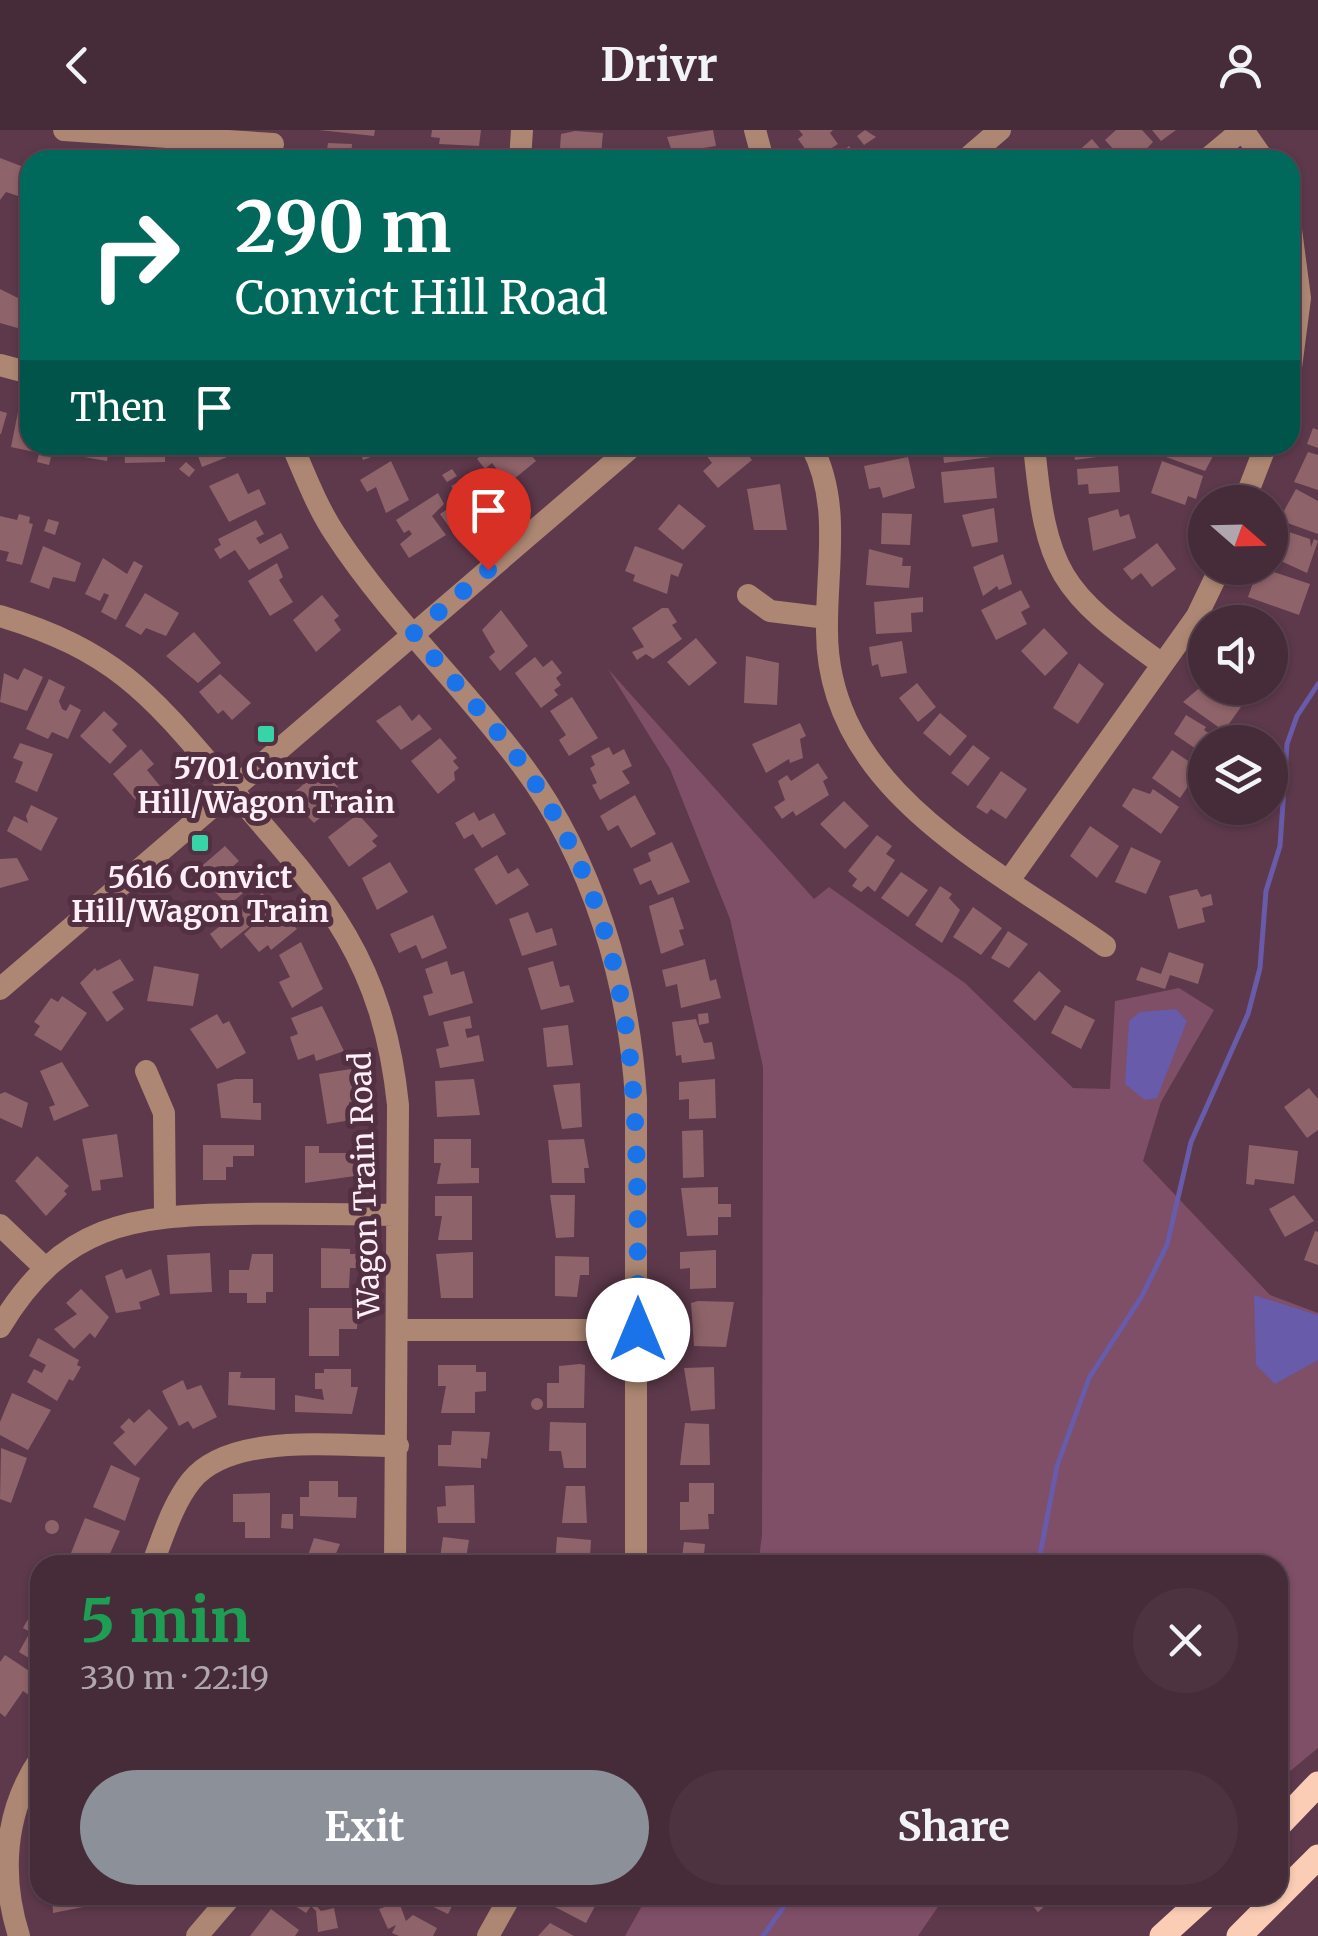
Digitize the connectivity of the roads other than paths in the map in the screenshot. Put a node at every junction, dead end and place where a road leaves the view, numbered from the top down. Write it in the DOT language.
graph roads {
  1 [pos="64,130"];
  2 [pos="1000,130"];
  3 [pos="1243,130"];
  4 [pos="273,145"];
  5 [pos="977,150"];
  6 [pos="1218,150"];
  7 [pos="297,455"];
  8 [pos="607,455"];
  9 [pos="623,455"];
  10 [pos="815,455"];
  11 [pos="1035,455"];
  12 [pos="1262,455"];
  13 [pos="614,463"];
  14 [pos="1251,485"];
  15 [pos="1212,585"];
  16 [pos="748,594"];
  17 [pos="0,616"];
  18 [pos="826,618"];
  19 [pos="414,633"];
  20 [pos="1162,664"];
  21 [pos="232,790"];
  22 [pos="1010,879"];
  23 [pos="1105,946"];
  24 [pos="0,988"];
  25 [pos="146,1070"];
  26 [pos="165,1214"];
  27 [pos="398,1215"];
  28 [pos="0,1224"];
  29 [pos="45,1268"];
  30 [pos="0,1327"];
  31 [pos="399,1330"];
  32 [pos="638,1330"];
  33 [pos="398,1446"];
  34 [pos="156,1555"];
  35 [pos="395,1555"];
  36 [pos="636,1555"];
  37 [pos="30,1776"];
  38 [pos="1318,1784"];
  39 [pos="1288,1816"];
  40 [pos="3,1836"];
  41 [pos="1318,1857"];
  42 [pos="1288,1887"];
  43 [pos="223,1905"];
  44 [pos="505,1905"];
  45 [pos="1196,1905"];
  46 [pos="1271,1905"];
  47 [pos="19,1936"];
  48 [pos="197,1936"];
  49 [pos="488,1936"];
  50 [pos="1162,1936"];
  51 [pos="1240,1936"];
  1 -- 4 [label="street"];
  2 -- 5 [label="street"];
  3 -- 6 [label="street"];
  7 -- 19 [label="street"];
  8 -- 13 [label="street"];
  9 -- 13 [label="street"];
  10 -- 18 [label="street"];
  11 -- 20 [label="street"];
  12 -- 14 [label="street"];
  13 -- 19 [label="street"];
  15 -- 20 [label="street"];
  16 -- 18 [label="street"];
  17 -- 21 [label="street, Wagon Train Road"];
  18 -- 22 [label="street"];
  19 -- 21 [label="street"];
  19 -- 32 [label="street"];
  20 -- 22 [label="street"];
  21 -- 24 [label="street"];
  21 -- 27 [label="street, Wagon Train Road"];
  22 -- 23 [label="street"];
  25 -- 26 [label="street"];
  26 -- 27 [label="street"];
  26 -- 29 [label="street"];
  27 -- 31 [label="street, Wagon Train Road"];
  28 -- 29 [label="street"];
  29 -- 30 [label="street"];
  31 -- 32 [label="street"];
  31 -- 33 [label="street, Wagon Train Road"];
  32 -- 36 [label="street"];
  33 -- 34 [label="street"];
  33 -- 35 [label="street, Wagon Train Road"];
  37 -- 40 [label="street"];
  38 -- 39 [label="main road"];
  40 -- 47 [label="street"];
  41 -- 42 [label="main road"];
  43 -- 48 [label="street"];
  44 -- 49 [label="street"];
  45 -- 50 [label="main road"];
  46 -- 51 [label="main road"];
}
